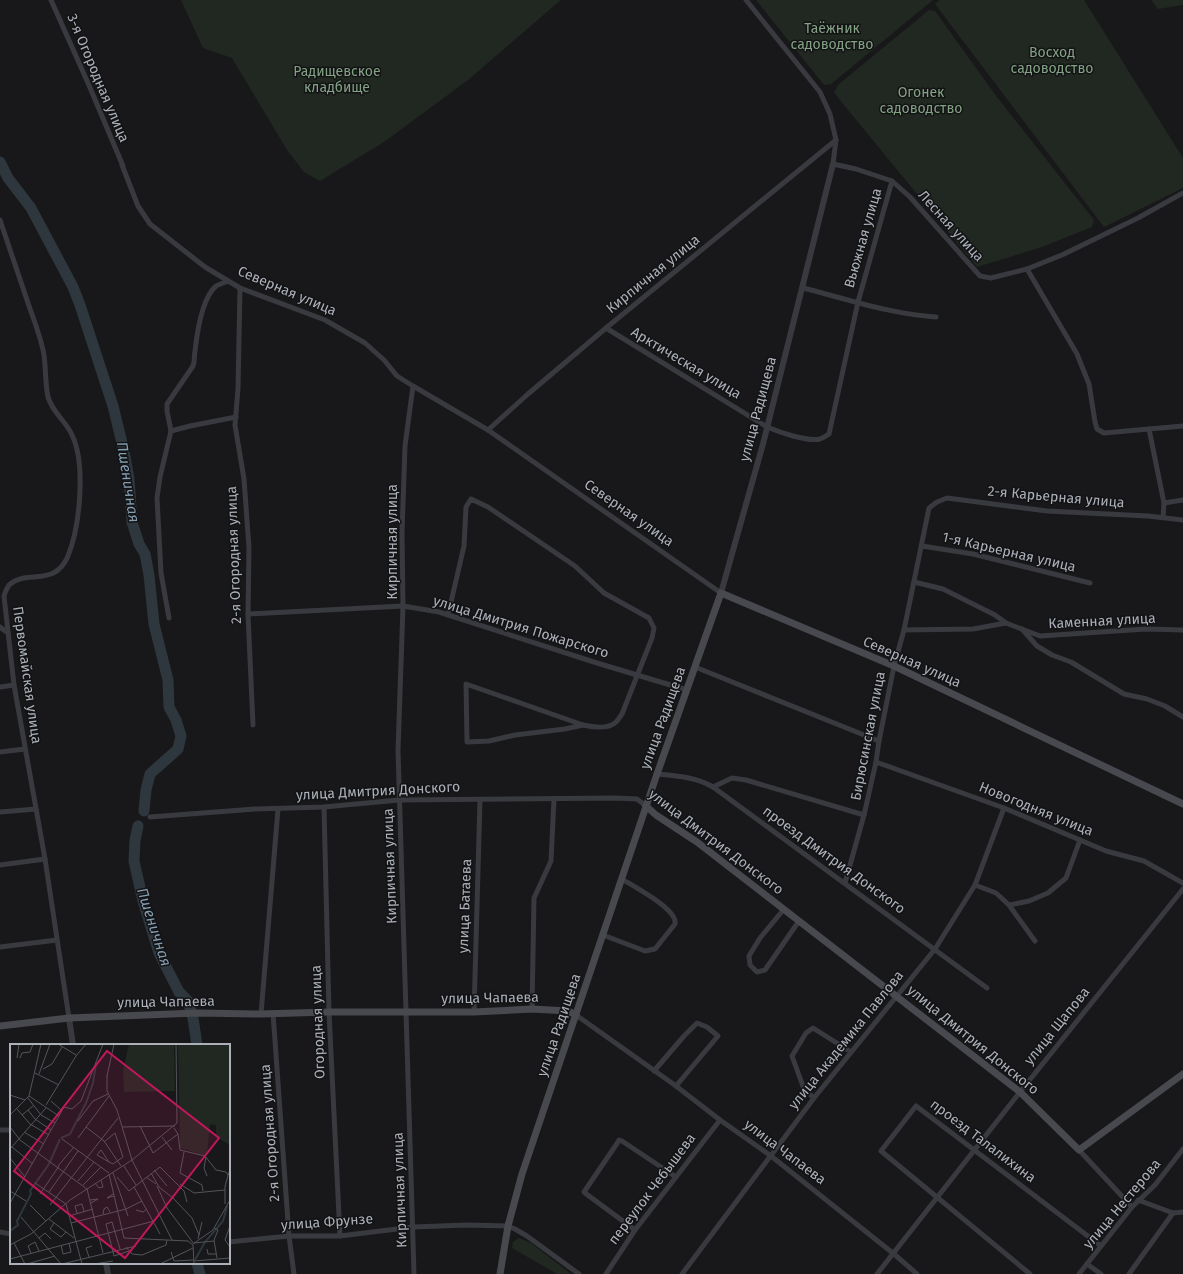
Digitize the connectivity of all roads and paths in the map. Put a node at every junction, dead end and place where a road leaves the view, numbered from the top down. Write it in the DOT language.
graph roads {
  1 [pos="51,0"];
  2 [pos="746,0"];
  3 [pos="836,140"];
  4 [pos="833,164"];
  5 [pos="122,165"];
  6 [pos="892,181"];
  7 [pos="1183,193"];
  8 [pos="0,220"];
  9 [pos="1027,269"];
  10 [pos="228,281"];
  11 [pos="240,288"];
  12 [pos="803,288"];
  13 [pos="858,302"];
  14 [pos="936,317"];
  15 [pos="606,328"];
  16 [pos="413,386"];
  17 [pos="236,417"];
  18 [pos="1183,426"];
  19 [pos="767,427"];
  20 [pos="1149,429"];
  21 [pos="488,430"];
  22 [pos="171,431"];
  23 [pos="1183,500"];
  24 [pos="1164,504"];
  25 [pos="929,508"];
  26 [pos="1163,517"];
  27 [pos="1183,520"];
  28 [pos="922,546"];
  29 [pos="914,582"];
  30 [pos="1090,583"];
  31 [pos="721,593"];
  32 [pos="403,606"];
  33 [pos="248,614"];
  34 [pos="448,615"];
  35 [pos="169,618"];
  36 [pos="1006,623"];
  37 [pos="0,627"];
  38 [pos="1021,628"];
  39 [pos="904,630"];
  40 [pos="1183,630"];
  41 [pos="8,633"];
  42 [pos="894,666"];
  43 [pos="695,667"];
  44 [pos="637,675"];
  45 [pos="14,685"];
  46 [pos="0,687"];
  47 [pos="687,690"];
  48 [pos="1183,717"];
  49 [pos="253,725"];
  50 [pos="583,725"];
  51 [pos="879,741"];
  52 [pos="25,749"];
  53 [pos="0,752"];
  54 [pos="876,762"];
  55 [pos="657,774"];
  56 [pos="713,787"];
  57 [pos="554,799"];
  58 [pos="399,800"];
  59 [pos="480,800"];
  60 [pos="1183,804"];
  61 [pos="646,806"];
  62 [pos="324,807"];
  63 [pos="36,808"];
  64 [pos="1004,808"];
  65 [pos="278,809"];
  66 [pos="0,812"];
  67 [pos="864,815"];
  68 [pos="150,817"];
  69 [pos="1080,840"];
  70 [pos="45,859"];
  71 [pos="0,865"];
  72 [pos="622,879"];
  73 [pos="845,883"];
  74 [pos="1183,883"];
  75 [pos="975,885"];
  76 [pos="1183,889"];
  77 [pos="1009,905"];
  78 [pos="784,909"];
  79 [pos="799,921"];
  80 [pos="603,935"];
  81 [pos="57,940"];
  82 [pos="1035,941"];
  83 [pos="0,947"];
  84 [pos="935,949"];
  85 [pos="987,988"];
  86 [pos="896,996"];
  87 [pos="532,1009"];
  88 [pos="329,1012"];
  89 [pos="406,1012"];
  90 [pos="474,1012"];
  91 [pos="273,1013"];
  92 [pos="261,1014"];
  93 [pos="576,1015"];
  94 [pos="69,1018"];
  95 [pos="0,1026"];
  96 [pos="74,1044"];
  97 [pos="851,1052"];
  98 [pos="654,1071"];
  99 [pos="1183,1074"];
  100 [pos="676,1086"];
  101 [pos="1020,1092"];
  102 [pos="814,1098"];
  103 [pos="720,1120"];
  104 [pos="1183,1149"];
  105 [pos="975,1150"];
  106 [pos="1078,1150"];
  107 [pos="770,1156"];
  108 [pos="676,1177"];
  109 [pos="937,1198"];
  110 [pos="1138,1200"];
  111 [pos="1132,1207"];
  112 [pos="1174,1212"];
  113 [pos="1183,1212"];
  114 [pos="508,1226"];
  115 [pos="413,1227"];
  116 [pos="635,1230"];
  117 [pos="0,1232"];
  118 [pos="10,1234"];
  119 [pos="289,1236"];
  120 [pos="340,1236"];
  121 [pos="230,1242"];
  122 [pos="1101,1246"];
  123 [pos="894,1254"];
  124 [pos="106,1264"];
  125 [pos="1088,1264"];
  126 [pos="108,1274"];
  127 [pos="294,1274"];
  128 [pos="414,1274"];
  129 [pos="500,1274"];
  130 [pos="579,1274"];
  131 [pos="606,1274"];
  132 [pos="682,1274"];
  133 [pos="877,1274"];
  134 [pos="917,1274"];
  135 [pos="1030,1274"];
  136 [pos="1079,1274"];
  137 [pos="1101,1274"];
  138 [pos="1129,1274"];
  1 -- 5 [label="street, 3-я Огородная улица"];
  2 -- 3 [label="street"];
  3 -- 4 [label="street"];
  3 -- 15 [label="street, Кирпичная улица"];
  4 -- 6 [label="street, Лесная улица"];
  4 -- 12 [label="street, улица Радищева"];
  5 -- 10 [label="street, Северная улица"];
  6 -- 9 [label="street, Лесная улица"];
  6 -- 13 [label="street, Вьюжная улица"];
  7 -- 9 [label="street, Лесная улица"];
  8 -- 41 [label="street, Первомайская улица"];
  9 -- 20 [label="street"];
  10 -- 11 [label="street, Северная улица"];
  10 -- 22 [label="street"];
  11 -- 16 [label="street, Северная улица"];
  11 -- 17 [label="street, 2-я Огородная улица"];
  12 -- 13 [label="street"];
  12 -- 19 [label="street, улица Радищева"];
  13 -- 14 [label="street"];
  13 -- 19 [label="street, Арктическая улица"];
  15 -- 19 [label="street, Арктическая улица"];
  15 -- 21 [label="street, Кирпичная улица"];
  16 -- 21 [label="street, Северная улица"];
  16 -- 32 [label="street, Кирпичная улица"];
  17 -- 22 [label="street"];
  17 -- 33 [label="street, 2-я Огородная улица"];
  18 -- 20 [label="street"];
  19 -- 31 [label="street, улица Радищева"];
  20 -- 24 [label="street"];
  21 -- 31 [label="street, Северная улица"];
  22 -- 35 [label="street"];
  23 -- 24 [label="street"];
  24 -- 26 [label="street"];
  25 -- 26 [label="street, 2-я Карьерная улица"];
  25 -- 28 [label="street, Бирюсинская улица"];
  26 -- 27 [label="street, 2-я Карьерная улица"];
  28 -- 29 [label="street, Бирюсинская улица"];
  28 -- 30 [label="street, 1-я Карьерная улица"];
  29 -- 36 [label="street, Каменная улица"];
  29 -- 39 [label="street, Бирюсинская улица"];
  31 -- 42 [label="main road, Северная улица"];
  31 -- 43 [label="main road, улица Радищева"];
  32 -- 33 [label="street, улица Дмитрия Пожарского"];
  32 -- 34 [label="street, улица Дмитрия Пожарского"];
  32 -- 58 [label="street, Кирпичная улица"];
  33 -- 49 [label="street, 2-я Огородная улица"];
  34 -- 44 [label="street, улица Дмитрия Пожарского"];
  34 -- 44 [label="street"];
  36 -- 38 [label="street, Каменная улица"];
  36 -- 39 [label="street"];
  37 -- 41 [label="street"];
  38 -- 40 [label="street, Каменная улица"];
  38 -- 48 [label="street"];
  39 -- 42 [label="street, Бирюсинская улица"];
  41 -- 45 [label="street, Первомайская улица"];
  42 -- 51 [label="street, Бирюсинская улица"];
  42 -- 60 [label="main road, Северная улица"];
  43 -- 47 [label="main road, улица Радищева"];
  43 -- 51 [label="street"];
  44 -- 47 [label="street, улица Дмитрия Пожарского"];
  44 -- 50 [label="street"];
  45 -- 46 [label="street"];
  45 -- 52 [label="street, Первомайская улица"];
  47 -- 55 [label="main road, улица Радищева"];
  50 -- 50 [label="street"];
  51 -- 54 [label="street, Бирюсинская улица"];
  52 -- 53 [label="street"];
  52 -- 63 [label="street, Первомайская улица"];
  54 -- 64 [label="street, Новогодняя улица"];
  54 -- 67 [label="street, Бирюсинская улица"];
  55 -- 56 [label="street, проезд Дмитрия Донского"];
  55 -- 61 [label="main road, улица Радищева"];
  56 -- 67 [label="street, Бирюсинская улица"];
  56 -- 73 [label="street, проезд Дмитрия Донского"];
  57 -- 59 [label="street, улица Дмитрия Донского"];
  57 -- 61 [label="street, улица Дмитрия Донского"];
  57 -- 87 [label="street"];
  58 -- 59 [label="street, улица Дмитрия Донского"];
  58 -- 62 [label="street, улица Дмитрия Донского"];
  58 -- 89 [label="street, Кирпичная улица"];
  59 -- 90 [label="street, улица Батаева"];
  61 -- 72 [label="main road, улица Радищева"];
  61 -- 78 [label="main road, улица Дмитрия Донского"];
  62 -- 65 [label="street, улица Дмитрия Донского"];
  62 -- 88 [label="street, Огородная улица"];
  63 -- 66 [label="street"];
  63 -- 70 [label="street, Первомайская улица"];
  64 -- 69 [label="street, Новогодняя улица"];
  64 -- 75 [label="street, улица Академика Павлова"];
  65 -- 68 [label="street, улица Дмитрия Донского"];
  65 -- 92 [label="street"];
  67 -- 73 [label="street"];
  69 -- 74 [label="street, Новогодняя улица"];
  69 -- 77 [label="street"];
  70 -- 71 [label="street"];
  70 -- 81 [label="street, Первомайская улица"];
  72 -- 80 [label="main road, улица Радищева"];
  72 -- 80 [label="street"];
  73 -- 84 [label="street, проезд Дмитрия Донского"];
  75 -- 77 [label="street"];
  75 -- 84 [label="street, улица Академика Павлова"];
  76 -- 101 [label="street, улица Щапова"];
  77 -- 82 [label="street"];
  78 -- 79 [label="main road, улица Дмитрия Донского"];
  78 -- 79 [label="street"];
  79 -- 86 [label="main road, улица Дмитрия Донского"];
  80 -- 93 [label="main road, улица Радищева"];
  81 -- 83 [label="street"];
  81 -- 94 [label="street, Первомайская улица"];
  84 -- 85 [label="street, проезд Дмитрия Донского"];
  84 -- 86 [label="street, улица Академика Павлова"];
  86 -- 97 [label="street, улица Академика Павлова"];
  86 -- 101 [label="main road, улица Дмитрия Донского"];
  87 -- 90 [label="main road, улица Чапаева"];
  87 -- 93 [label="main road, улица Чапаева"];
  88 -- 89 [label="main road, улица Чапаева"];
  88 -- 91 [label="main road, улица Чапаева"];
  88 -- 120 [label="street, Огородная улица"];
  89 -- 90 [label="main road, улица Чапаева"];
  89 -- 115 [label="street, Кирпичная улица"];
  91 -- 92 [label="main road, улица Чапаева"];
  91 -- 119 [label="street, 2-я Огородная улица"];
  92 -- 94 [label="main road, улица Чапаева"];
  93 -- 98 [label="street, улица Чапаева"];
  93 -- 114 [label="main road, улица Радищева"];
  94 -- 95 [label="main road, улица Чапаева"];
  94 -- 96 [label="street, Первомайская улица"];
  97 -- 102 [label="street, улица Академика Павлова"];
  97 -- 102 [label="street"];
  98 -- 100 [label="street, улица Чапаева"];
  98 -- 100 [label="street"];
  99 -- 106 [label="main road"];
  100 -- 103 [label="street, улица Чапаева"];
  101 -- 105 [label="street, улица Щапова"];
  101 -- 106 [label="main road, улица Дмитрия Донского"];
  102 -- 107 [label="street, улица Академика Павлова"];
  103 -- 107 [label="street, улица Чапаева"];
  103 -- 108 [label="street, переулок Чебышева"];
  104 -- 110 [label="street, улица Нестерова"];
  105 -- 109 [label="street, улица Щапова"];
  105 -- 109 [label="street, проезд Талалихина"];
  105 -- 122 [label="street, проезд Талалихина"];
  106 -- 111 [label="street, улица Дмитрия Донского"];
  107 -- 123 [label="street, улица Чапаева"];
  107 -- 132 [label="street, улица Академика Павлова"];
  108 -- 116 [label="street, переулок Чебышева"];
  108 -- 116 [label="street"];
  109 -- 123 [label="street, улица Щапова"];
  109 -- 135 [label="street, проезд Талалихина"];
  110 -- 111 [label="street, улица Нестерова"];
  110 -- 112 [label="street"];
  111 -- 122 [label="street, улица Нестерова"];
  112 -- 113 [label="street"];
  112 -- 138 [label="street"];
  114 -- 115 [label="street, улица Фрунзе"];
  114 -- 129 [label="main road, улица Радищева"];
  114 -- 130 [label="street, улица Фрунзе"];
  115 -- 120 [label="street, улица Фрунзе"];
  115 -- 128 [label="street, Кирпичная улица"];
  116 -- 131 [label="street, переулок Чебышева"];
  117 -- 118 [label="street"];
  119 -- 120 [label="street, улица Фрунзе"];
  119 -- 121 [label="street, улица Фрунзе"];
  119 -- 127 [label="street, 2-я Огородная улица"];
  122 -- 125 [label="street, улица Нестерова"];
  123 -- 133 [label="street, улица Щапова"];
  123 -- 134 [label="street, улица Чапаева"];
  124 -- 126 [label="street"];
  125 -- 136 [label="street, улица Нестерова"];
  125 -- 137 [label="street"];
}
